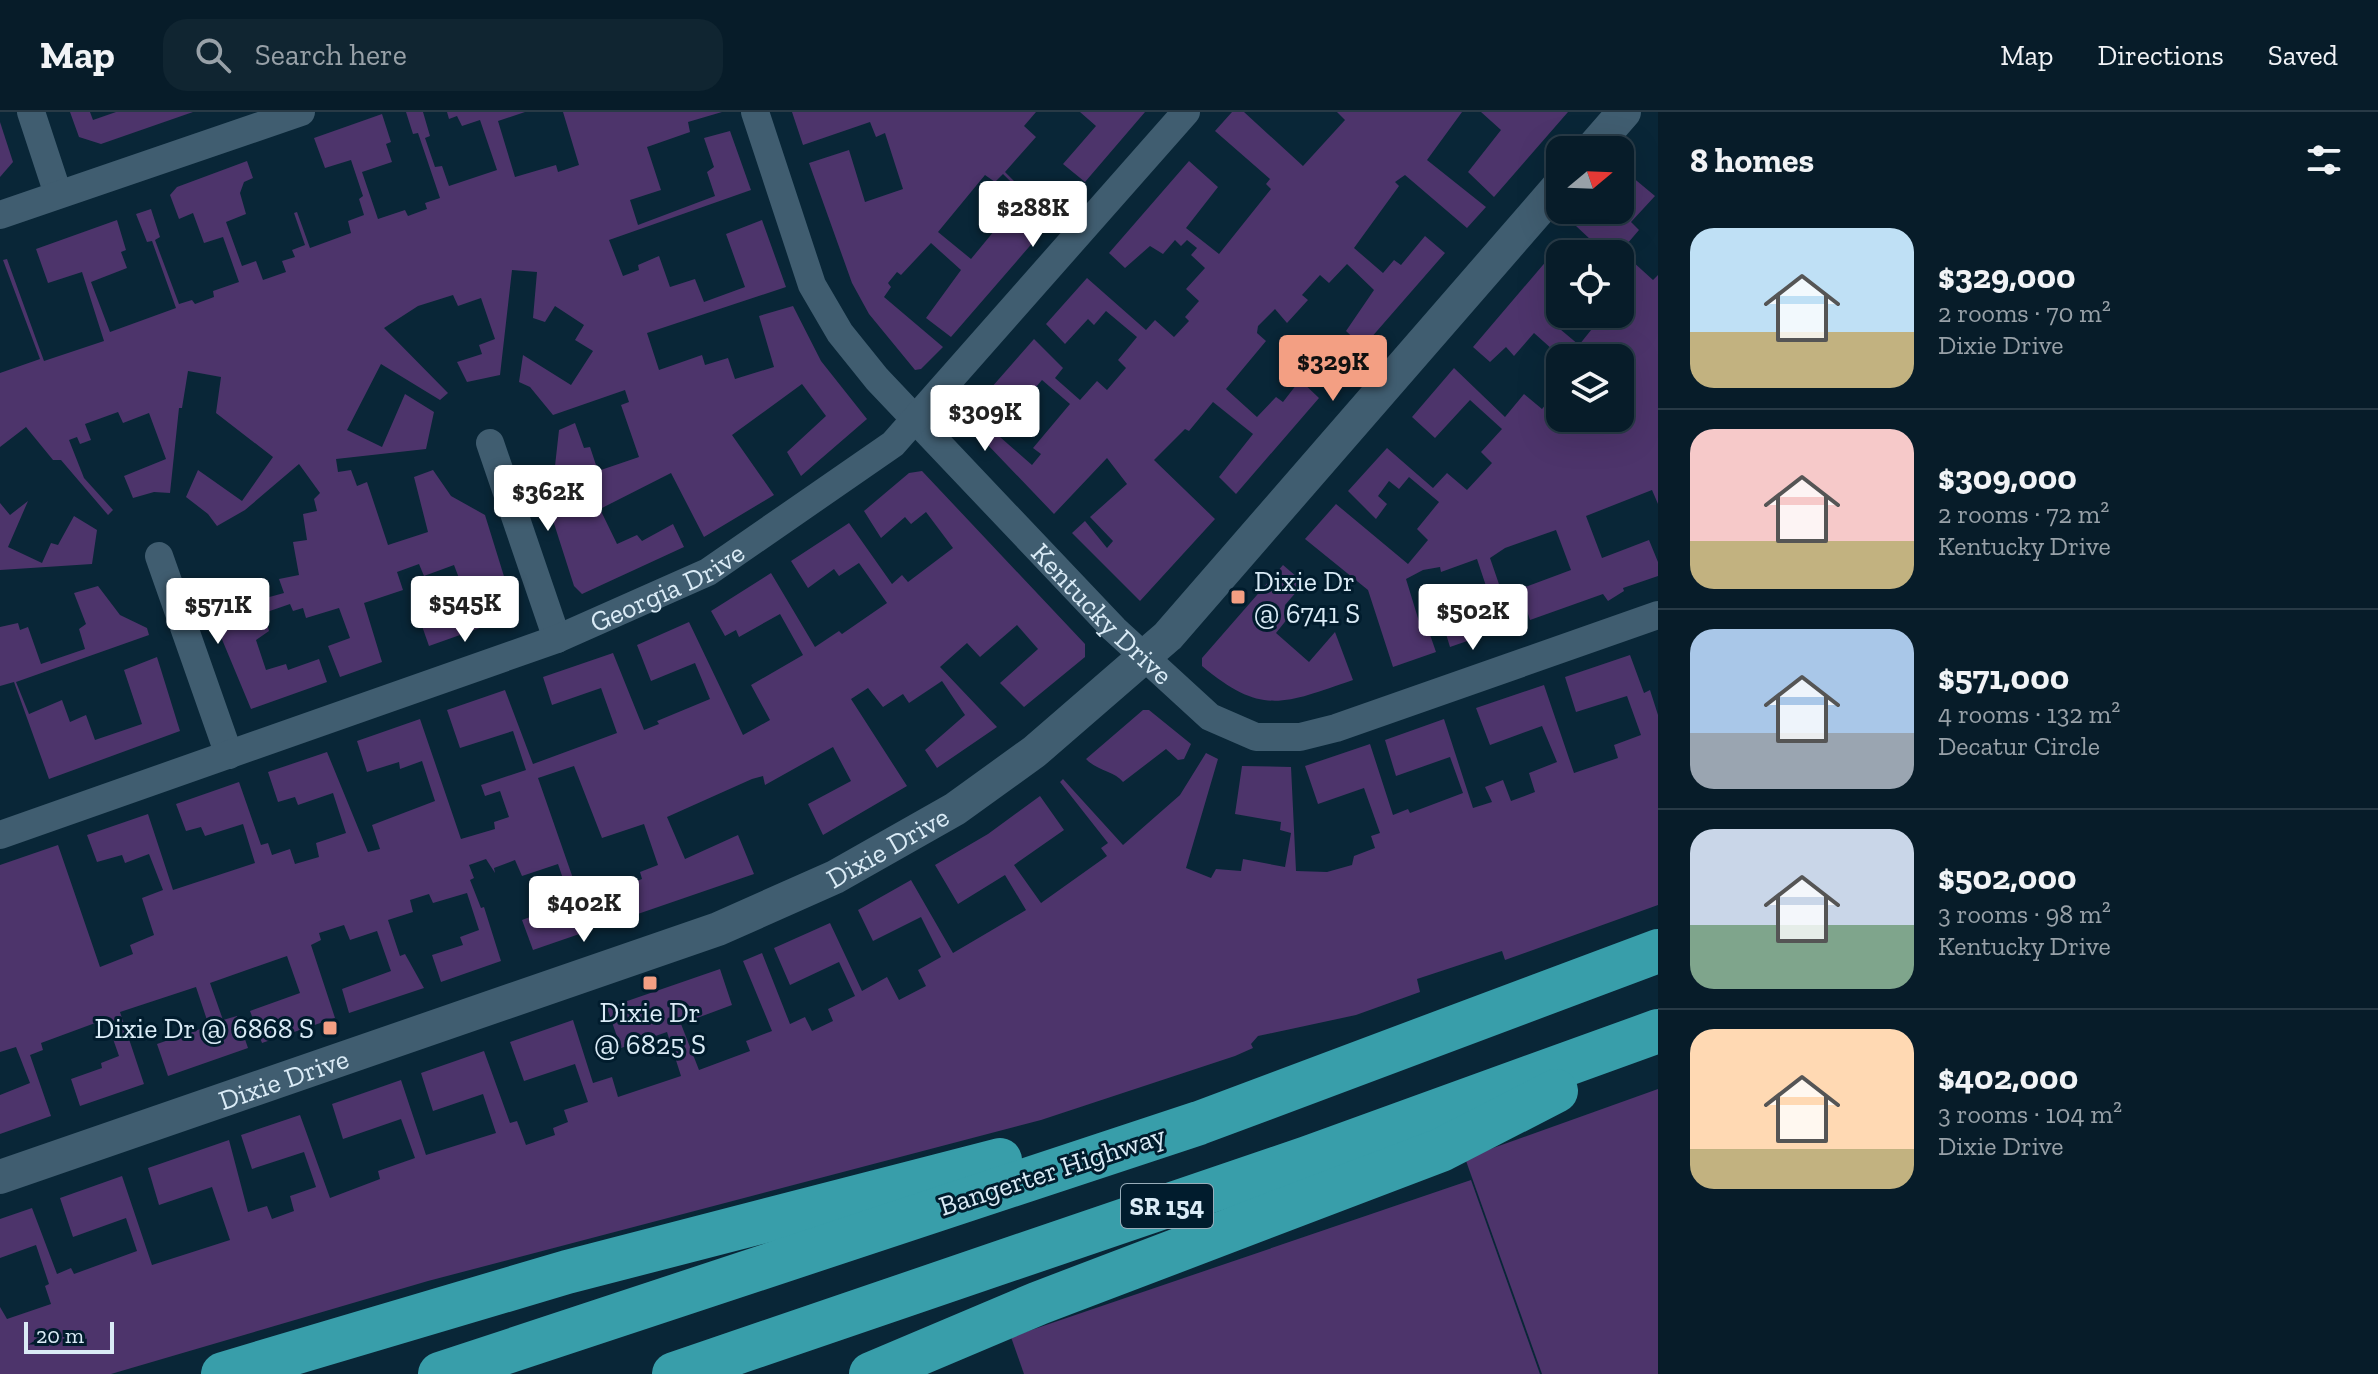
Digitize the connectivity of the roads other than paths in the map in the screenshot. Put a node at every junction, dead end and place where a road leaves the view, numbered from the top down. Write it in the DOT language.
graph roads {
  1 [pos="31,112"];
  2 [pos="301,112"];
  3 [pos="755,112"];
  4 [pos="1186,112"];
  5 [pos="1624,112"];
  6 [pos="1603,136"];
  7 [pos="58,194"];
  8 [pos="1546,201"];
  9 [pos="0,215"];
  10 [pos="918,419"];
  11 [pos="490,443"];
  12 [pos="159,556"];
  13 [pos="1658,615"];
  14 [pos="557,639"];
  15 [pos="1145,659"];
  16 [pos="229,755"];
  17 [pos="0,835"];
  18 [pos="1658,951"];
  19 [pos="1651,1034"];
  20 [pos="1199,1123"];
  21 [pos="0,1177"];
  22 [pos="223,1374"];
  23 [pos="440,1374"];
  24 [pos="674,1374"];
  25 [pos="871,1374"];
  1 -- 7 [label="street"];
  2 -- 7 [label="street"];
  3 -- 10 [label="street, Kentucky Drive"];
  4 -- 10 [label="street, Georgia Drive"];
  5 -- 6 [label="street"];
  7 -- 9 [label="street"];
  8 -- 15 [label="street, Dixie Drive"];
  10 -- 14 [label="street, Georgia Drive"];
  10 -- 15 [label="street, Kentucky Drive"];
  11 -- 14 [label="street"];
  12 -- 16 [label="street"];
  13 -- 15 [label="street, Kentucky Drive"];
  14 -- 16 [label="street, Georgia Drive"];
  15 -- 21 [label="street, Dixie Drive"];
  16 -- 17 [label="street, Georgia Drive"];
  18 -- 20 [label="highway, Bangerter Highway / SR 154"];
  19 -- 24 [label="highway, SR 154"];
  19 -- 25 [label="highway"];
  20 -- 22 [label="highway"];
  20 -- 23 [label="highway, Bangerter Highway / SR 154"];
}
